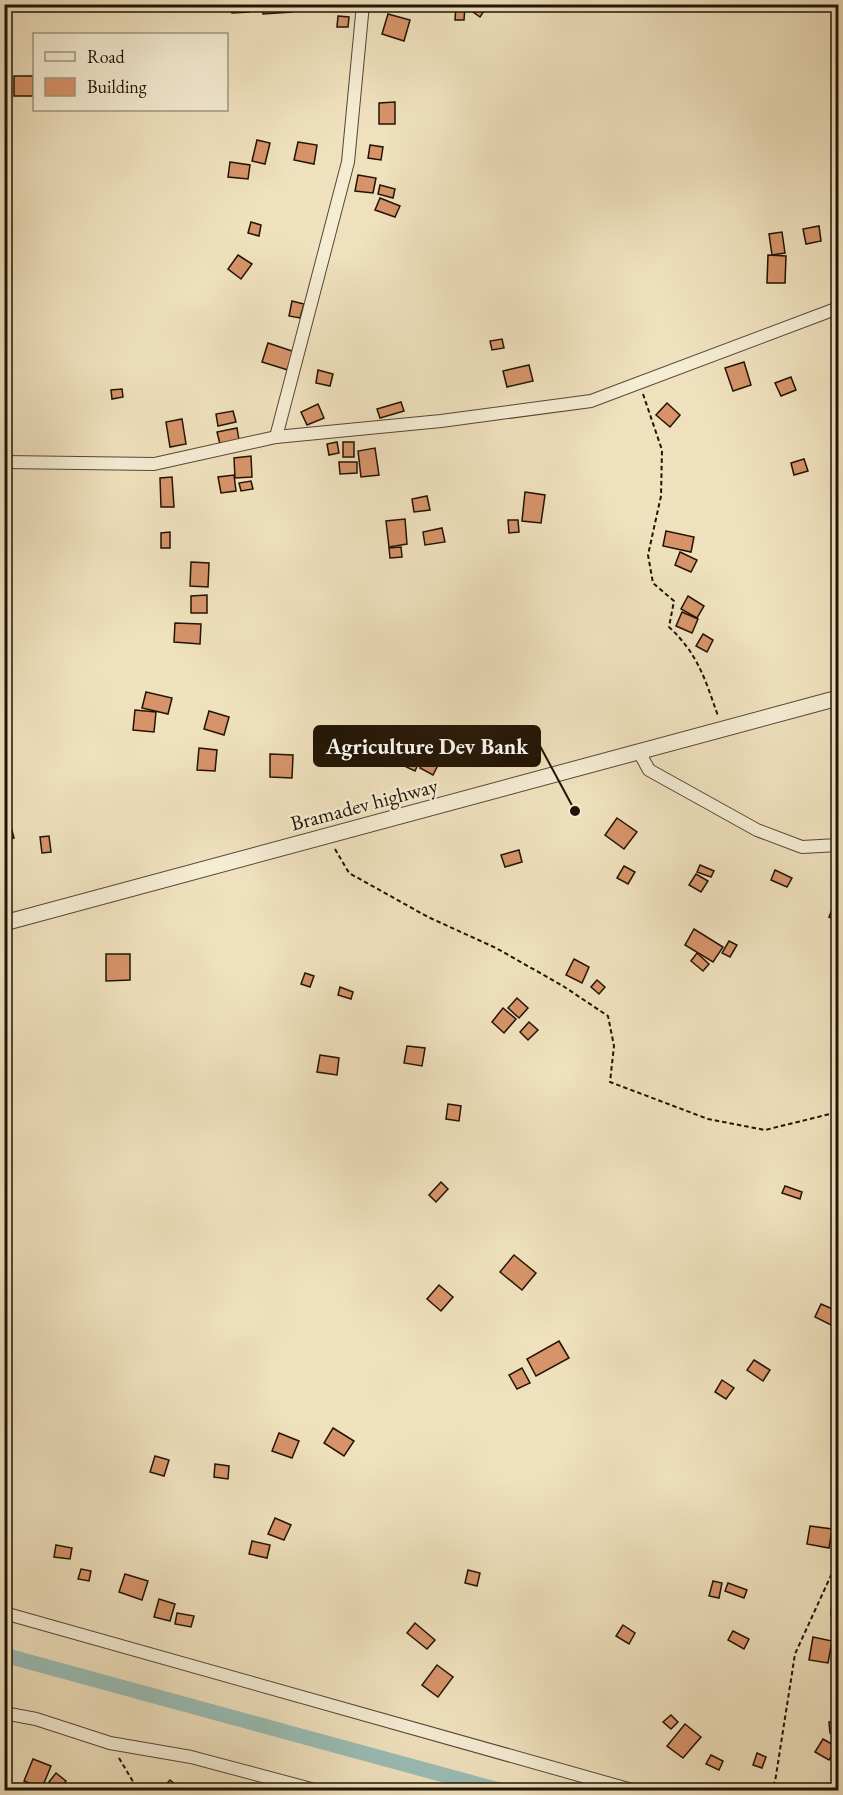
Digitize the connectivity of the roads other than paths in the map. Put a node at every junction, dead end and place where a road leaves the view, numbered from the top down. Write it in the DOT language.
graph roads {
  1 [pos="363,4"];
  2 [pos="838,308"];
  3 [pos="276,437"];
  4 [pos="4,462"];
  5 [pos="838,698"];
  6 [pos="639,752"];
  7 [pos="838,845"];
  8 [pos="4,923"];
  9 [pos="4,1612"];
  10 [pos="4,1713"];
  11 [pos="315,1791"];
  12 [pos="632,1791"];
  1 -- 3 [label="street"];
  2 -- 3 [label="street"];
  3 -- 4 [label="street"];
  5 -- 6 [label="street, Bramadev highway"];
  6 -- 7 [label="street"];
  6 -- 8 [label="street, Bramadev highway"];
  9 -- 12 [label="street"];
  10 -- 11 [label="street"];
}
